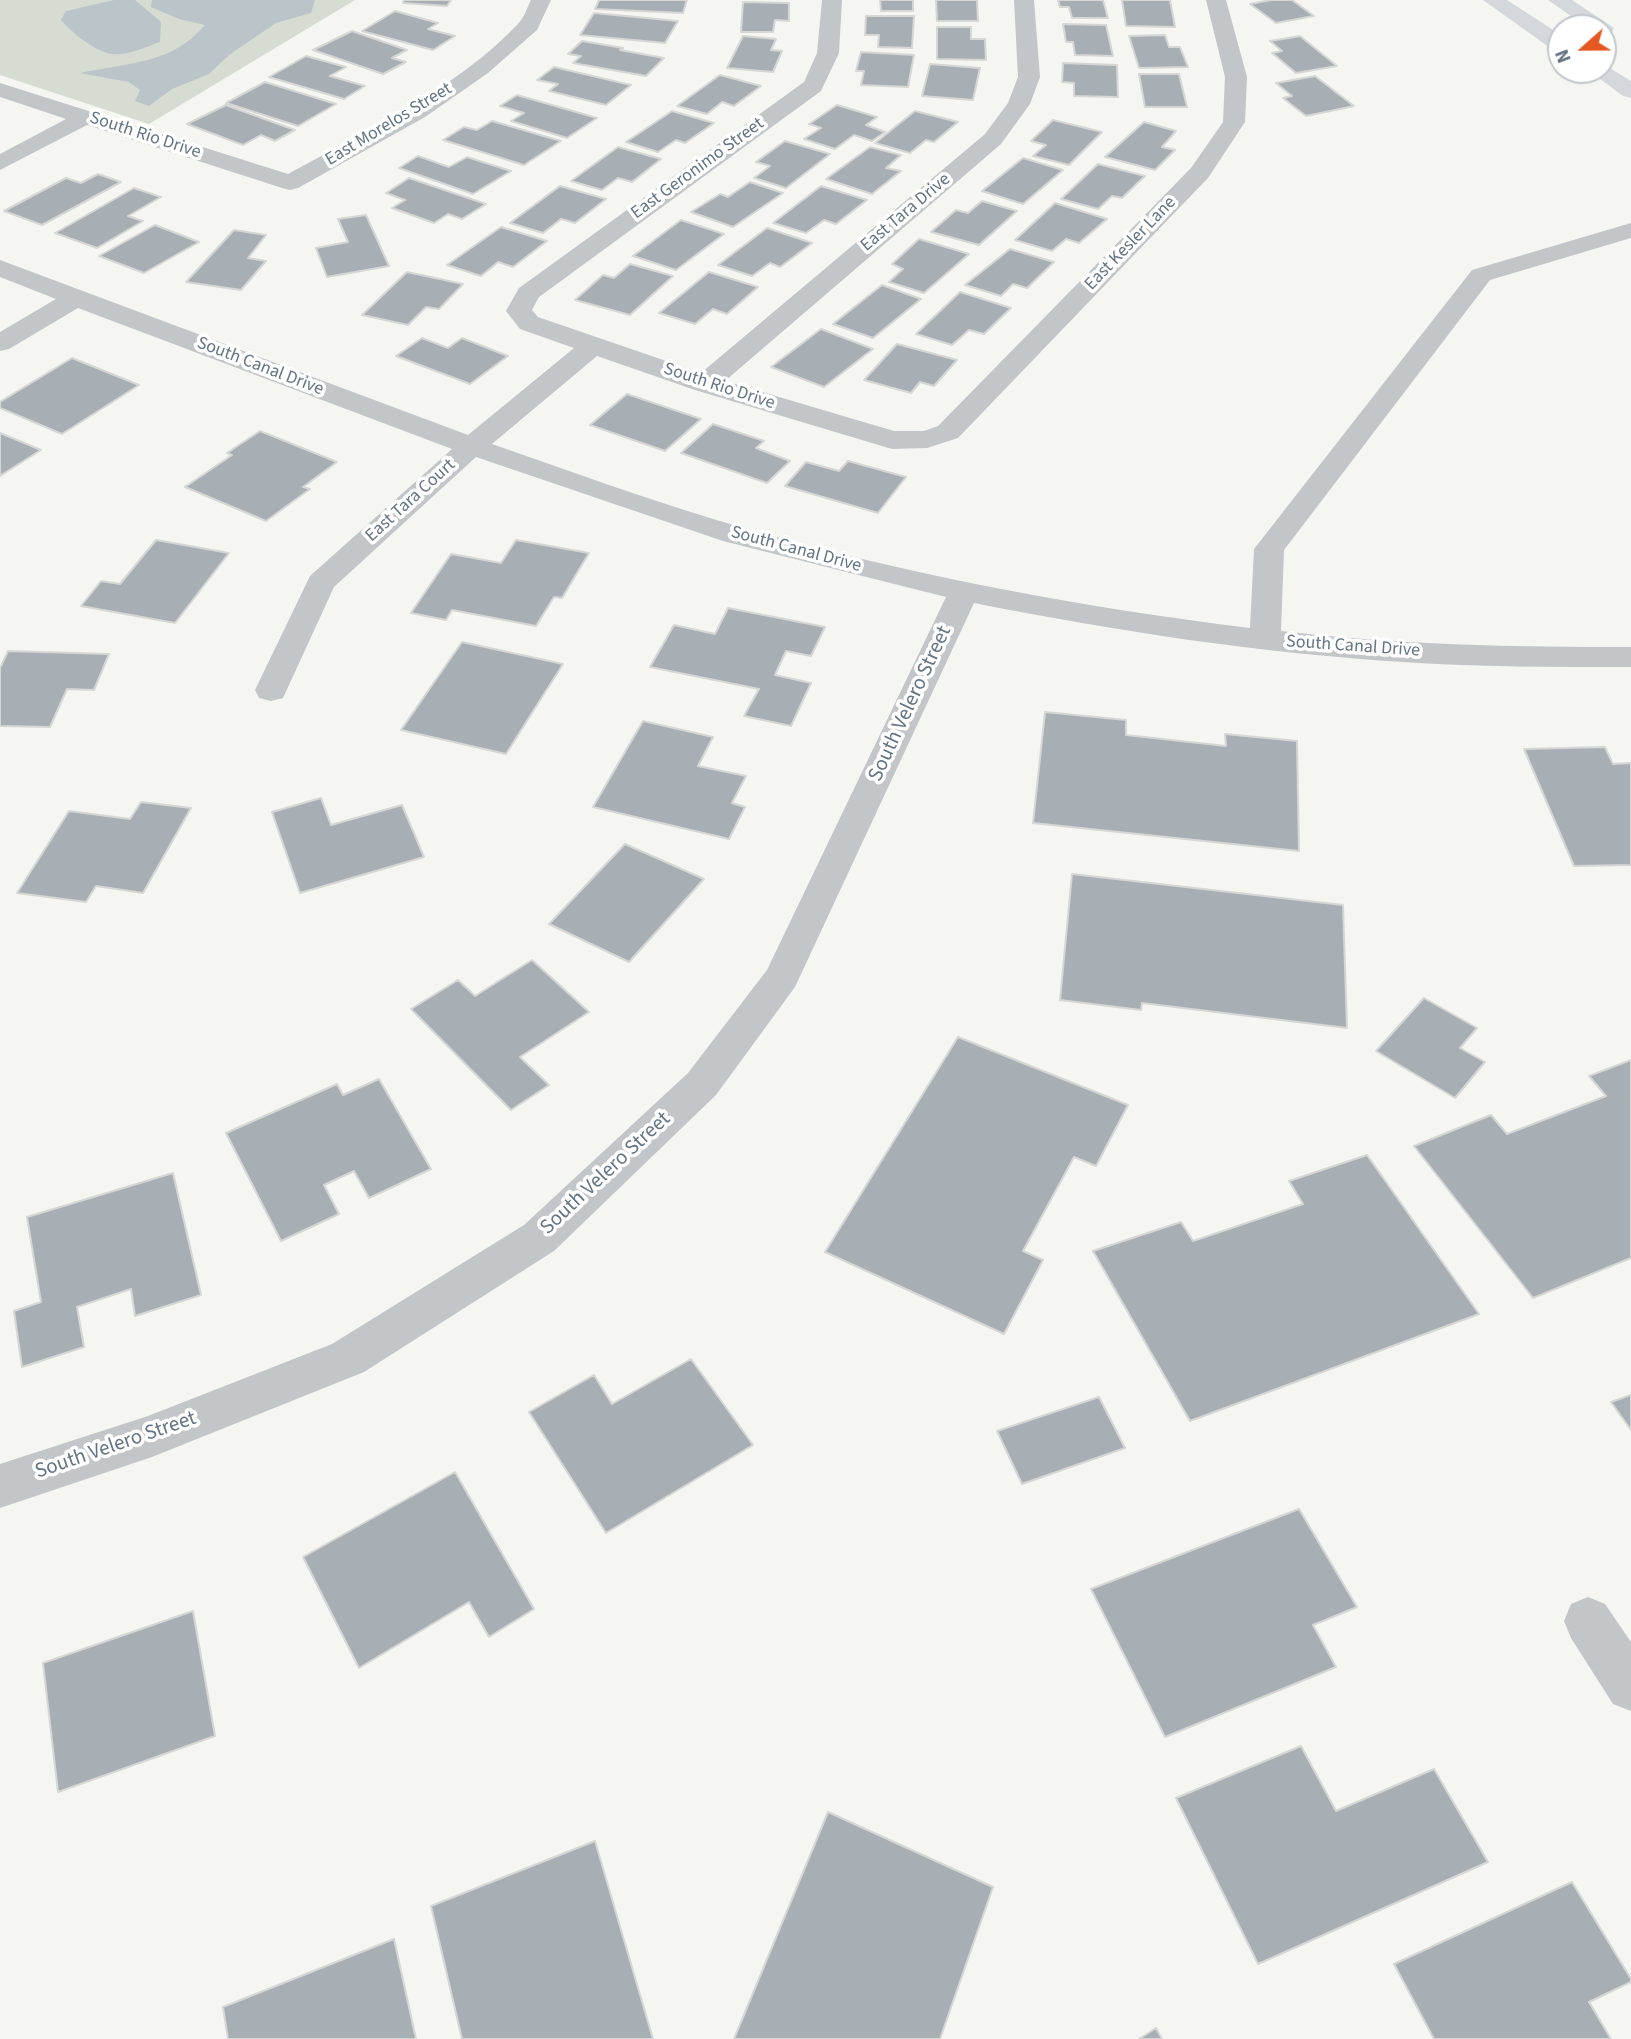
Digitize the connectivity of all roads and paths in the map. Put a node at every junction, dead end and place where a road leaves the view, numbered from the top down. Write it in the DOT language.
graph roads {
  1 [pos="541,0"];
  2 [pos="832,0"];
  3 [pos="1024,0"];
  4 [pos="1216,0"];
  5 [pos="1493,0"];
  6 [pos="1558,0"];
  7 [pos="1580,14"];
  8 [pos="1547,36"];
  9 [pos="1617,37"];
  10 [pos="1622,40"];
  11 [pos="0,90"];
  12 [pos="86,117"];
  13 [pos="0,163"];
  14 [pos="290,183"];
  15 [pos="1631,230"];
  16 [pos="0,268"];
  17 [pos="76,298"];
  18 [pos="519,311"];
  19 [pos="0,343"];
  20 [pos="594,345"];
  21 [pos="705,384"];
  22 [pos="926,439"];
  23 [pos="471,447"];
  24 [pos="963,593"];
  25 [pos="1265,640"];
  26 [pos="1631,657"];
  27 [pos="271,690"];
  28 [pos="0,1486"];
  29 [pos="1588,1621"];
  30 [pos="1631,1686"];
  1 -- 14 [label="street, East Morelos Street"];
  2 -- 18 [label="street, East Geronimo Street"];
  3 -- 21 [label="street, East Tara Drive"];
  4 -- 22 [label="street, East Kesler Lane"];
  5 -- 8 [label="main road"];
  6 -- 7 [label="main road"];
  9 -- 10 [label="main road"];
  11 -- 12 [label="street, South Rio Drive"];
  12 -- 13 [label="street"];
  12 -- 14 [label="street, South Rio Drive"];
  15 -- 25 [label="street"];
  16 -- 17 [label="street, South Canal Drive"];
  17 -- 19 [label="street"];
  17 -- 23 [label="street, South Canal Drive"];
  18 -- 20 [label="street, South Rio Drive"];
  20 -- 21 [label="street, South Rio Drive"];
  20 -- 23 [label="street, East Tara Court"];
  21 -- 22 [label="street, South Rio Drive"];
  23 -- 24 [label="street, South Canal Drive"];
  23 -- 27 [label="street, East Tara Court"];
  24 -- 25 [label="street, South Canal Drive"];
  24 -- 28 [label="street, South Velero Street"];
  25 -- 26 [label="street, South Canal Drive"];
  29 -- 30 [label="street"];
}
